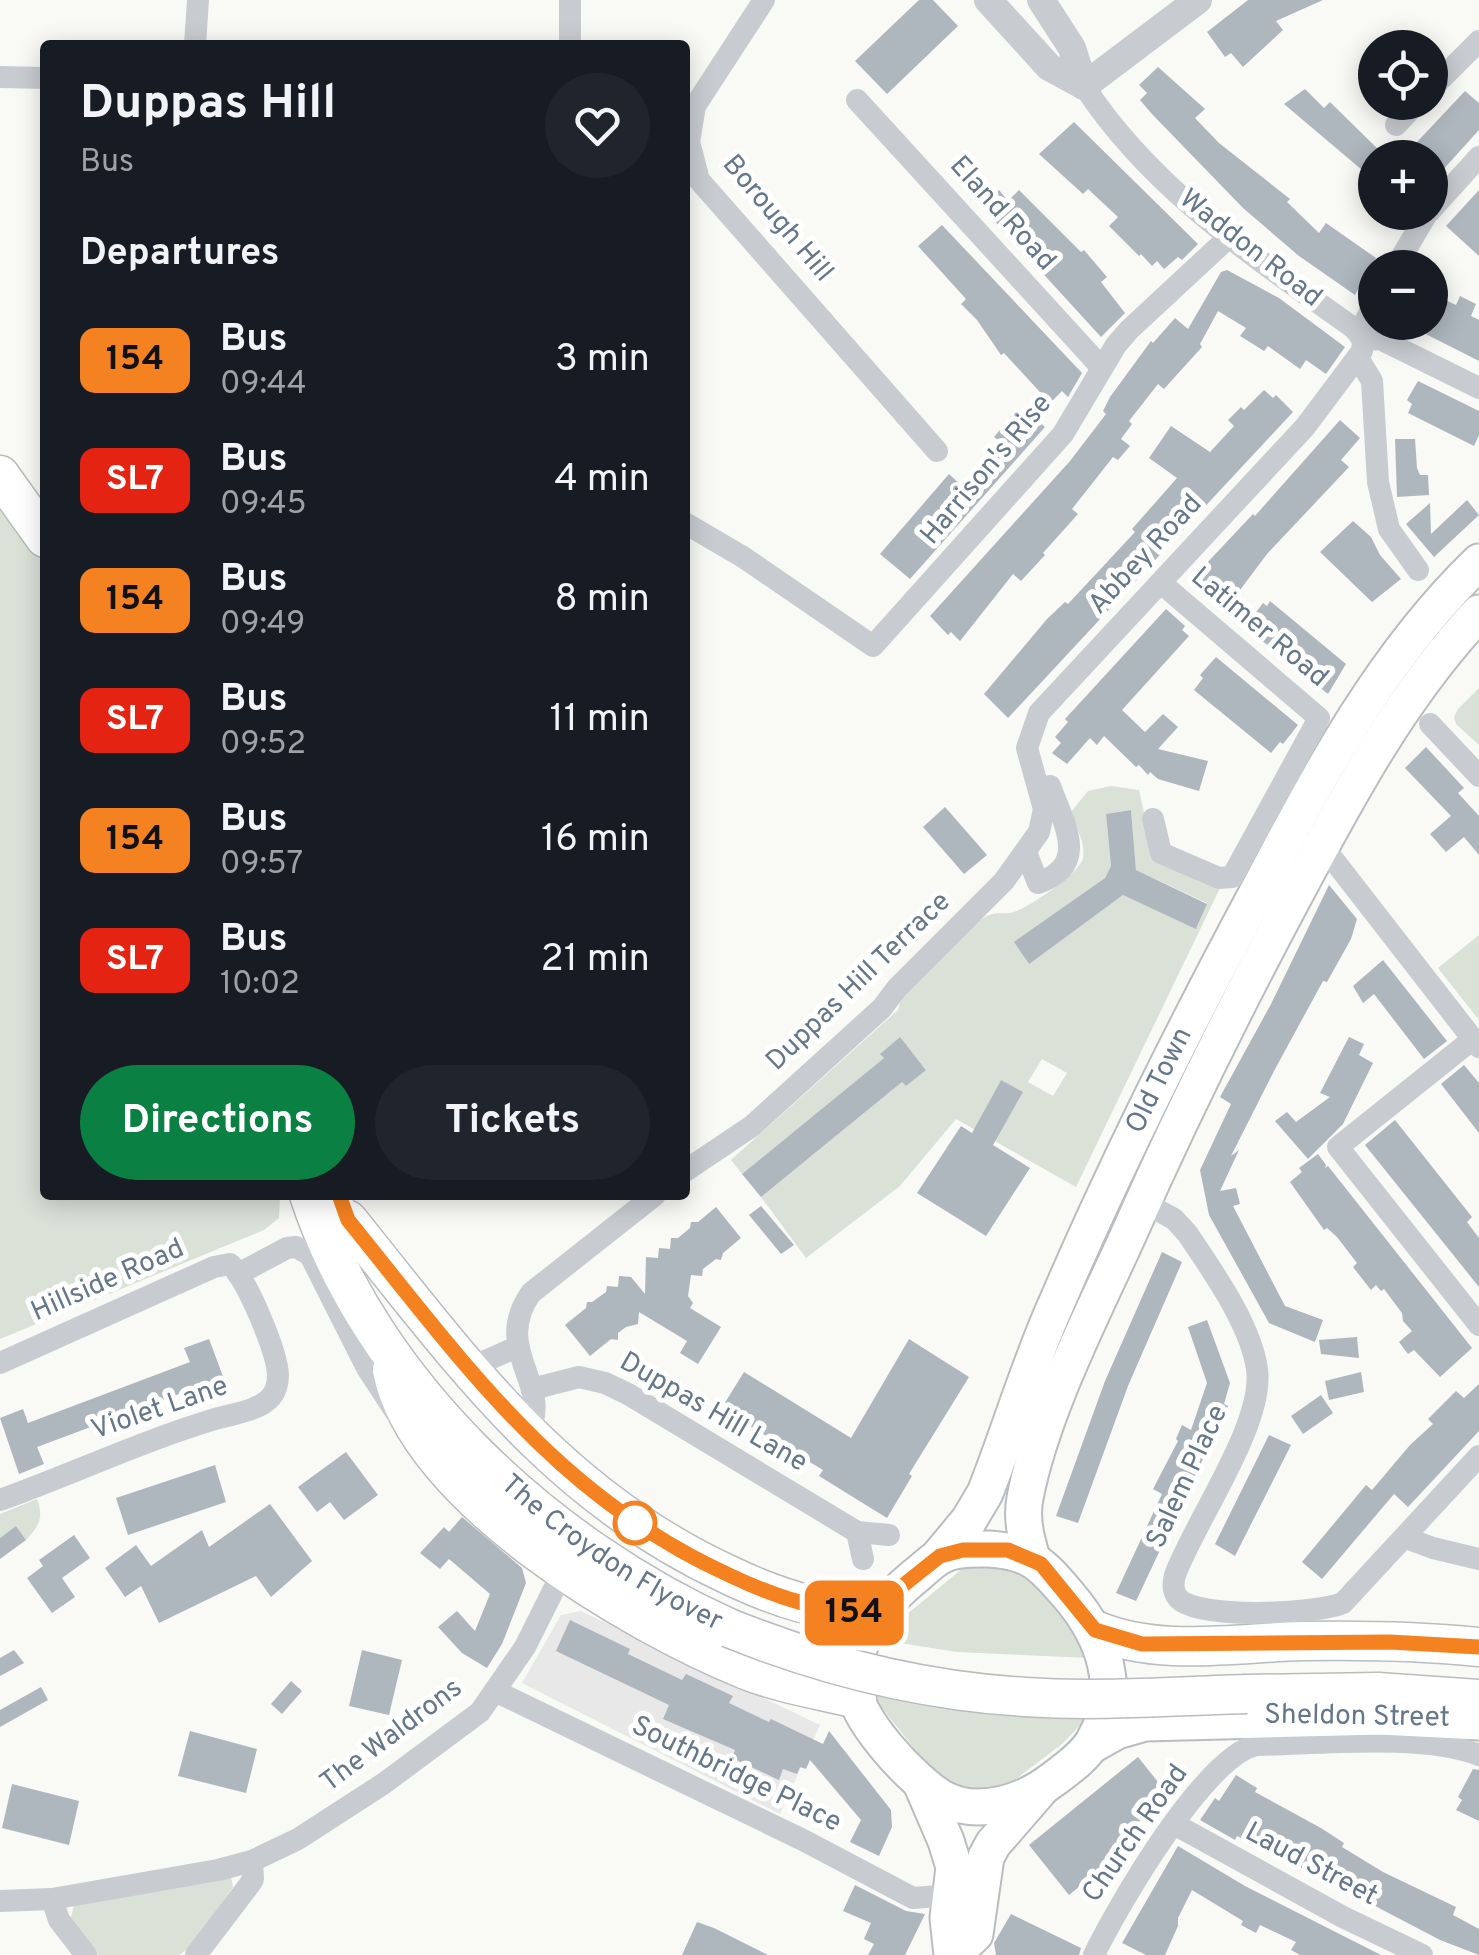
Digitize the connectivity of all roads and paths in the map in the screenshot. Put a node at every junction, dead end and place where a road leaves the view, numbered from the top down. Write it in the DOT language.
graph roads {
  1 [pos="198,0"];
  2 [pos="570,0"];
  3 [pos="764,0"];
  4 [pos="988,0"];
  5 [pos="1041,0"];
  6 [pos="1198,0"];
  7 [pos="194,40"];
  8 [pos="570,40"];
  9 [pos="1479,41"];
  10 [pos="1448,72"];
  11 [pos="0,77"];
  12 [pos="40,78"];
  13 [pos="1084,86"];
  14 [pos="857,100"];
  15 [pos="1400,120"];
  16 [pos="1396,124"];
  17 [pos="1479,157"];
  18 [pos="1448,191"];
  19 [pos="1228,238"];
  20 [pos="1361,340"];
  21 [pos="1360,344"];
  22 [pos="1102,368"];
  23 [pos="1479,388"];
  24 [pos="937,451"];
  25 [pos="0,475"];
  26 [pos="690,526"];
  27 [pos="40,531"];
  28 [pos="1479,562"];
  29 [pos="1418,570"];
  30 [pos="1161,583"];
  31 [pos="1479,613"];
  32 [pos="1430,724"];
  33 [pos="1031,736"];
  34 [pos="1479,776"];
  35 [pos="1153,819"];
  36 [pos="1322,845"];
  37 [pos="1026,852"];
  38 [pos="1476,1043"];
  39 [pos="690,1168"];
  40 [pos="312,1200"];
  41 [pos="649,1200"];
  42 [pos="1142,1202"];
  43 [pos="344,1207"];
  44 [pos="238,1274"];
  45 [pos="1479,1325"];
  46 [pos="517,1347"];
  47 [pos="388,1352"];
  48 [pos="0,1363"];
  49 [pos="462,1363"];
  50 [pos="532,1389"];
  51 [pos="528,1434"];
  52 [pos="430,1450"];
  53 [pos="1479,1456"];
  54 [pos="0,1500"];
  55 [pos="858,1532"];
  56 [pos="890,1535"];
  57 [pos="1406,1538"];
  58 [pos="940,1556"];
  59 [pos="1032,1558"];
  60 [pos="862,1559"];
  61 [pos="1479,1559"];
  62 [pos="563,1571"];
  63 [pos="875,1613"];
  64 [pos="731,1618"];
  65 [pos="1095,1630"];
  66 [pos="1479,1647"];
  67 [pos="1479,1671"];
  68 [pos="497,1692"];
  69 [pos="1479,1698"];
  70 [pos="856,1699"];
  71 [pos="1479,1722"];
  72 [pos="1092,1745"];
  73 [pos="1235,1753"];
  74 [pos="1479,1755"];
  75 [pos="921,1782"];
  76 [pos="1039,1790"];
  77 [pos="1174,1824"];
  78 [pos="252,1861"];
  79 [pos="952,1895"];
  80 [pos="52,1899"];
  81 [pos="0,1901"];
  82 [pos="86,1955"];
  83 [pos="196,1955"];
  84 [pos="953,1955"];
  85 [pos="1094,1955"];
  86 [pos="1422,1955"];
  1 -- 7 [label="street"];
  2 -- 8 [label="street"];
  3 -- 24 [label="street, Borough Hill"];
  4 -- 13 [label="street"];
  5 -- 13 [label="street, Waddon Road"];
  6 -- 13 [label="street"];
  9 -- 10 [label="street"];
  11 -- 12 [label="street"];
  13 -- 19 [label="street, Waddon Road"];
  14 -- 22 [label="street, Eland Road"];
  15 -- 16 [label="street"];
  17 -- 18 [label="street"];
  19 -- 21 [label="street, Waddon Road"];
  19 -- 22 [label="street, Harrison's Rise"];
  20 -- 21 [label="street, Abbey Road"];
  21 -- 23 [label="street, Waddon Road"];
  21 -- 29 [label="street"];
  21 -- 30 [label="street, Abbey Road"];
  22 -- 26 [label="street, Harrison's Rise"];
  25 -- 27 [label="highway"];
  28 -- 58 [label="main road, Old Town"];
  30 -- 33 [label="street, Abbey Road"];
  30 -- 35 [label="street, Latimer Road"];
  31 -- 36 [label="main road, Old Town"];
  32 -- 34 [label="street"];
  33 -- 37 [label="street, Duppas Hill Terrace"];
  33 -- 37 [label="street"];
  36 -- 38 [label="street"];
  36 -- 42 [label="main road, Old Town"];
  37 -- 39 [label="street, Duppas Hill Terrace"];
  38 -- 45 [label="street"];
  40 -- 47 [label="highway, The Croydon Flyover"];
  41 -- 46 [label="street"];
  42 -- 57 [label="street, Salem Place"];
  42 -- 59 [label="main road, Old Town"];
  43 -- 49 [label="highway"];
  43 -- 64 [label="highway, The Croydon Flyover"];
  44 -- 48 [label="street, Hillside Road"];
  44 -- 52 [label="street"];
  44 -- 54 [label="street, Violet Lane"];
  46 -- 49 [label="street"];
  46 -- 50 [label="street"];
  47 -- 52 [label="highway"];
  47 -- 64 [label="highway, The Croydon Flyover"];
  49 -- 51 [label="highway"];
  50 -- 51 [label="street"];
  50 -- 55 [label="street, Duppas Hill Lane"];
  51 -- 63 [label="highway"];
  52 -- 62 [label="highway"];
  53 -- 57 [label="street"];
  55 -- 56 [label="street, Duppas Hill Lane"];
  55 -- 60 [label="street"];
  57 -- 61 [label="street"];
  58 -- 59 [label="main road"];
  58 -- 63 [label="main road"];
  59 -- 65 [label="main road"];
  62 -- 68 [label="street, The Waldrons"];
  62 -- 70 [label="highway"];
  63 -- 70 [label="main road"];
  64 -- 67 [label="highway, The Croydon Flyover"];
  64 -- 69 [label="highway, The Croydon Flyover, bridge"];
  65 -- 66 [label="highway"];
  65 -- 72 [label="main road"];
  68 -- 78 [label="street, The Waldrons"];
  68 -- 79 [label="street, Southbridge Place"];
  70 -- 75 [label="main road"];
  71 -- 72 [label="main road"];
  72 -- 76 [label="main road"];
  73 -- 74 [label="street, Sheldon Street"];
  73 -- 77 [label="street, Church Road"];
  75 -- 76 [label="main road"];
  75 -- 79 [label="main road"];
  76 -- 84 [label="main road"];
  77 -- 85 [label="street, Church Road"];
  77 -- 86 [label="street, Laud Street"];
  78 -- 80 [label="street, The Waldrons"];
  78 -- 83 [label="street"];
  79 -- 84 [label="main road"];
  80 -- 81 [label="street, The Waldrons"];
  80 -- 82 [label="street"];
}
